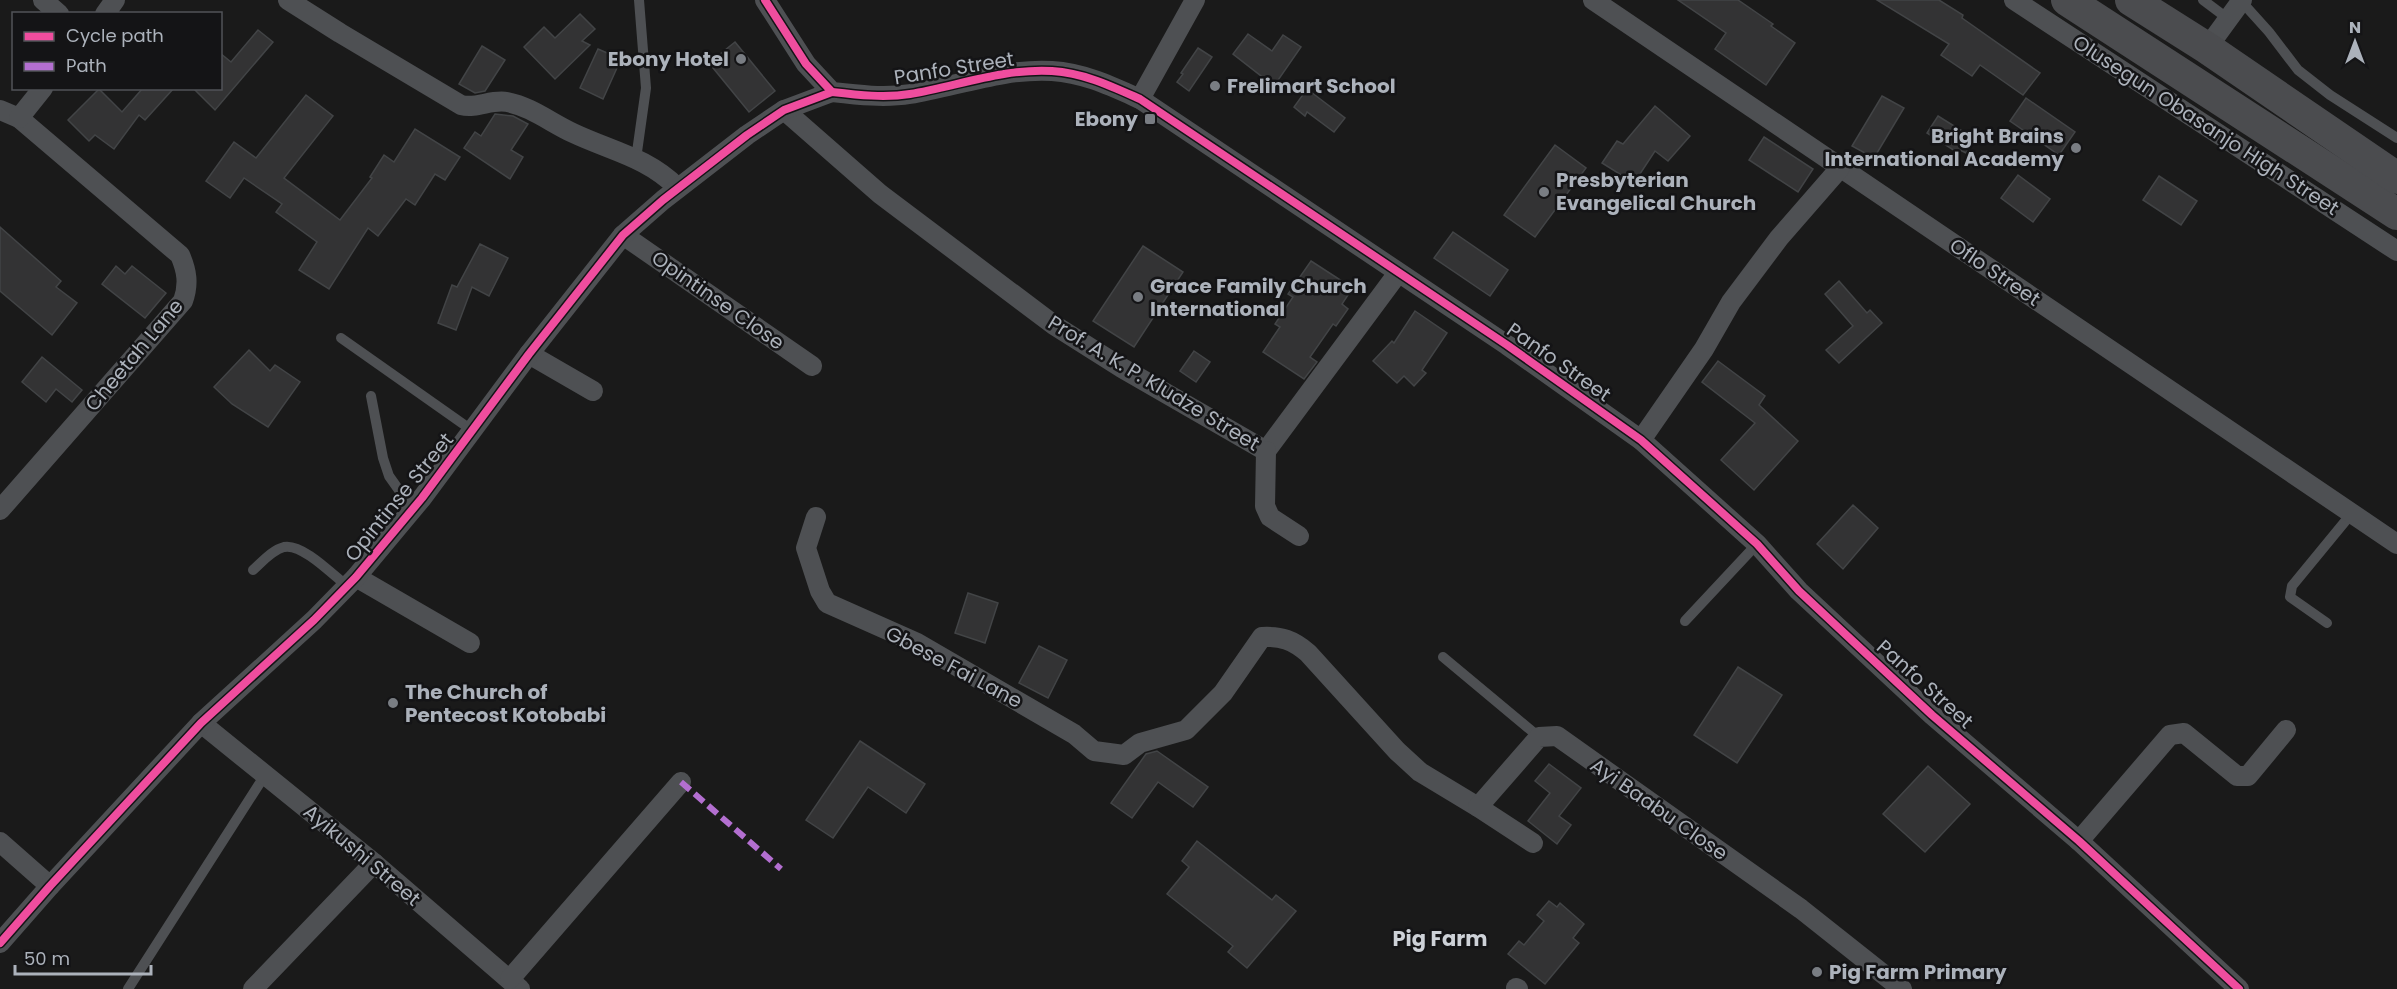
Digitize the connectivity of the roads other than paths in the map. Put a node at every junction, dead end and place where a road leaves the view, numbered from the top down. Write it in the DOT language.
graph roads {
  1 [pos="43,0"];
  2 [pos="288,0"];
  3 [pos="639,0"];
  4 [pos="765,0"];
  5 [pos="1195,0"];
  6 [pos="1593,0"];
  7 [pos="2014,0"];
  8 [pos="2067,0"];
  9 [pos="2131,0"];
  10 [pos="2203,0"];
  11 [pos="2241,1"];
  12 [pos="57,12"];
  13 [pos="2227,18"];
  14 [pos="2207,48"];
  15 [pos="41,90"];
  16 [pos="832,92"];
  17 [pos="1140,99"];
  18 [pos="784,110"];
  19 [pos="7,113"];
  20 [pos="2397,138"];
  21 [pos="636,159"];
  22 [pos="1840,168"];
  23 [pos="2397,178"];
  24 [pos="678,188"];
  25 [pos="2397,214"];
  26 [pos="623,235"];
  27 [pos="2397,251"];
  28 [pos="1398,273"];
  29 [pos="341,338"];
  30 [pos="529,354"];
  31 [pos="812,366"];
  32 [pos="593,391"];
  33 [pos="370,396"];
  34 [pos="473,431"];
  35 [pos="1641,440"];
  36 [pos="1266,451"];
  37 [pos="0,510"];
  38 [pos="413,510"];
  39 [pos="2352,513"];
  40 [pos="816,517"];
  41 [pos="1299,536"];
  42 [pos="1757,544"];
  43 [pos="2397,544"];
  44 [pos="253,570"];
  45 [pos="351,582"];
  46 [pos="1685,621"];
  47 [pos="2327,623"];
  48 [pos="470,643"];
  49 [pos="1443,657"];
  50 [pos="201,723"];
  51 [pos="2286,730"];
  52 [pos="1539,737"];
  53 [pos="265,775"];
  54 [pos="681,782"];
  55 [pos="1478,807"];
  56 [pos="2079,841"];
  57 [pos="0,843"];
  58 [pos="1533,843"];
  59 [pos="375,863"];
  60 [pos="50,886"];
  61 [pos="0,943"];
  62 [pos="515,984"];
  63 [pos="128,989"];
  64 [pos="253,989"];
  65 [pos="1902,989"];
  66 [pos="2239,989"];
  1 -- 12 [label="street"];
  2 -- 21 [label="street"];
  3 -- 21 [label="lane"];
  4 -- 16 [label="street"];
  5 -- 17 [label="street"];
  6 -- 22 [label="street, Oflo Street"];
  7 -- 27 [label="street, Olusegun Obasanjo High Street"];
  8 -- 25 [label="main road, Olusegun Obasanjo High Street"];
  9 -- 14 [label="main road"];
  10 -- 13 [label="lane"];
  11 -- 13 [label="street"];
  11 -- 20 [label="lane"];
  13 -- 14 [label="street"];
  14 -- 23 [label="main road"];
  15 -- 19 [label="street"];
  16 -- 17 [label="street, Panfo Street"];
  16 -- 18 [label="street, Opintinse Street"];
  17 -- 28 [label="street, Panfo Street"];
  18 -- 24 [label="street, Opintinse Street"];
  18 -- 36 [label="street, Prof. A. K. P. Kludze Street"];
  19 -- 37 [label="street, Cheetah Lane"];
  21 -- 24 [label="street"];
  22 -- 35 [label="street"];
  22 -- 39 [label="street, Oflo Street"];
  24 -- 26 [label="street, Opintinse Street"];
  26 -- 30 [label="street, Opintinse Street"];
  26 -- 31 [label="street, Opintinse Close"];
  28 -- 35 [label="street, Panfo Street"];
  28 -- 36 [label="street, Prof. A. K. P. Kludze Street"];
  29 -- 34 [label="lane"];
  30 -- 32 [label="street"];
  30 -- 34 [label="street, Opintinse Street"];
  33 -- 38 [label="lane"];
  34 -- 38 [label="street, Opintinse Street"];
  35 -- 42 [label="street, Panfo Street"];
  36 -- 41 [label="street"];
  38 -- 45 [label="street, Opintinse Street"];
  39 -- 43 [label="street, Oflo Street"];
  39 -- 47 [label="lane"];
  40 -- 55 [label="street, Gbese Fai Lane"];
  42 -- 46 [label="lane"];
  42 -- 56 [label="street, Panfo Street"];
  44 -- 45 [label="lane"];
  45 -- 48 [label="street"];
  45 -- 50 [label="street, Opintinse Street"];
  49 -- 52 [label="lane"];
  50 -- 53 [label="street, Ayikushi Street"];
  50 -- 60 [label="street, Opintinse Street"];
  51 -- 56 [label="street"];
  52 -- 55 [label="street"];
  52 -- 65 [label="street, Ayi Baabu Close"];
  53 -- 59 [label="street, Ayikushi Street"];
  53 -- 63 [label="lane"];
  54 -- 62 [label="street"];
  55 -- 58 [label="street"];
  56 -- 66 [label="street, Panfo Street"];
  57 -- 60 [label="street"];
  59 -- 62 [label="street, Ayikushi Street"];
  59 -- 64 [label="street"];
  60 -- 61 [label="street, Opintinse Street"];
}
